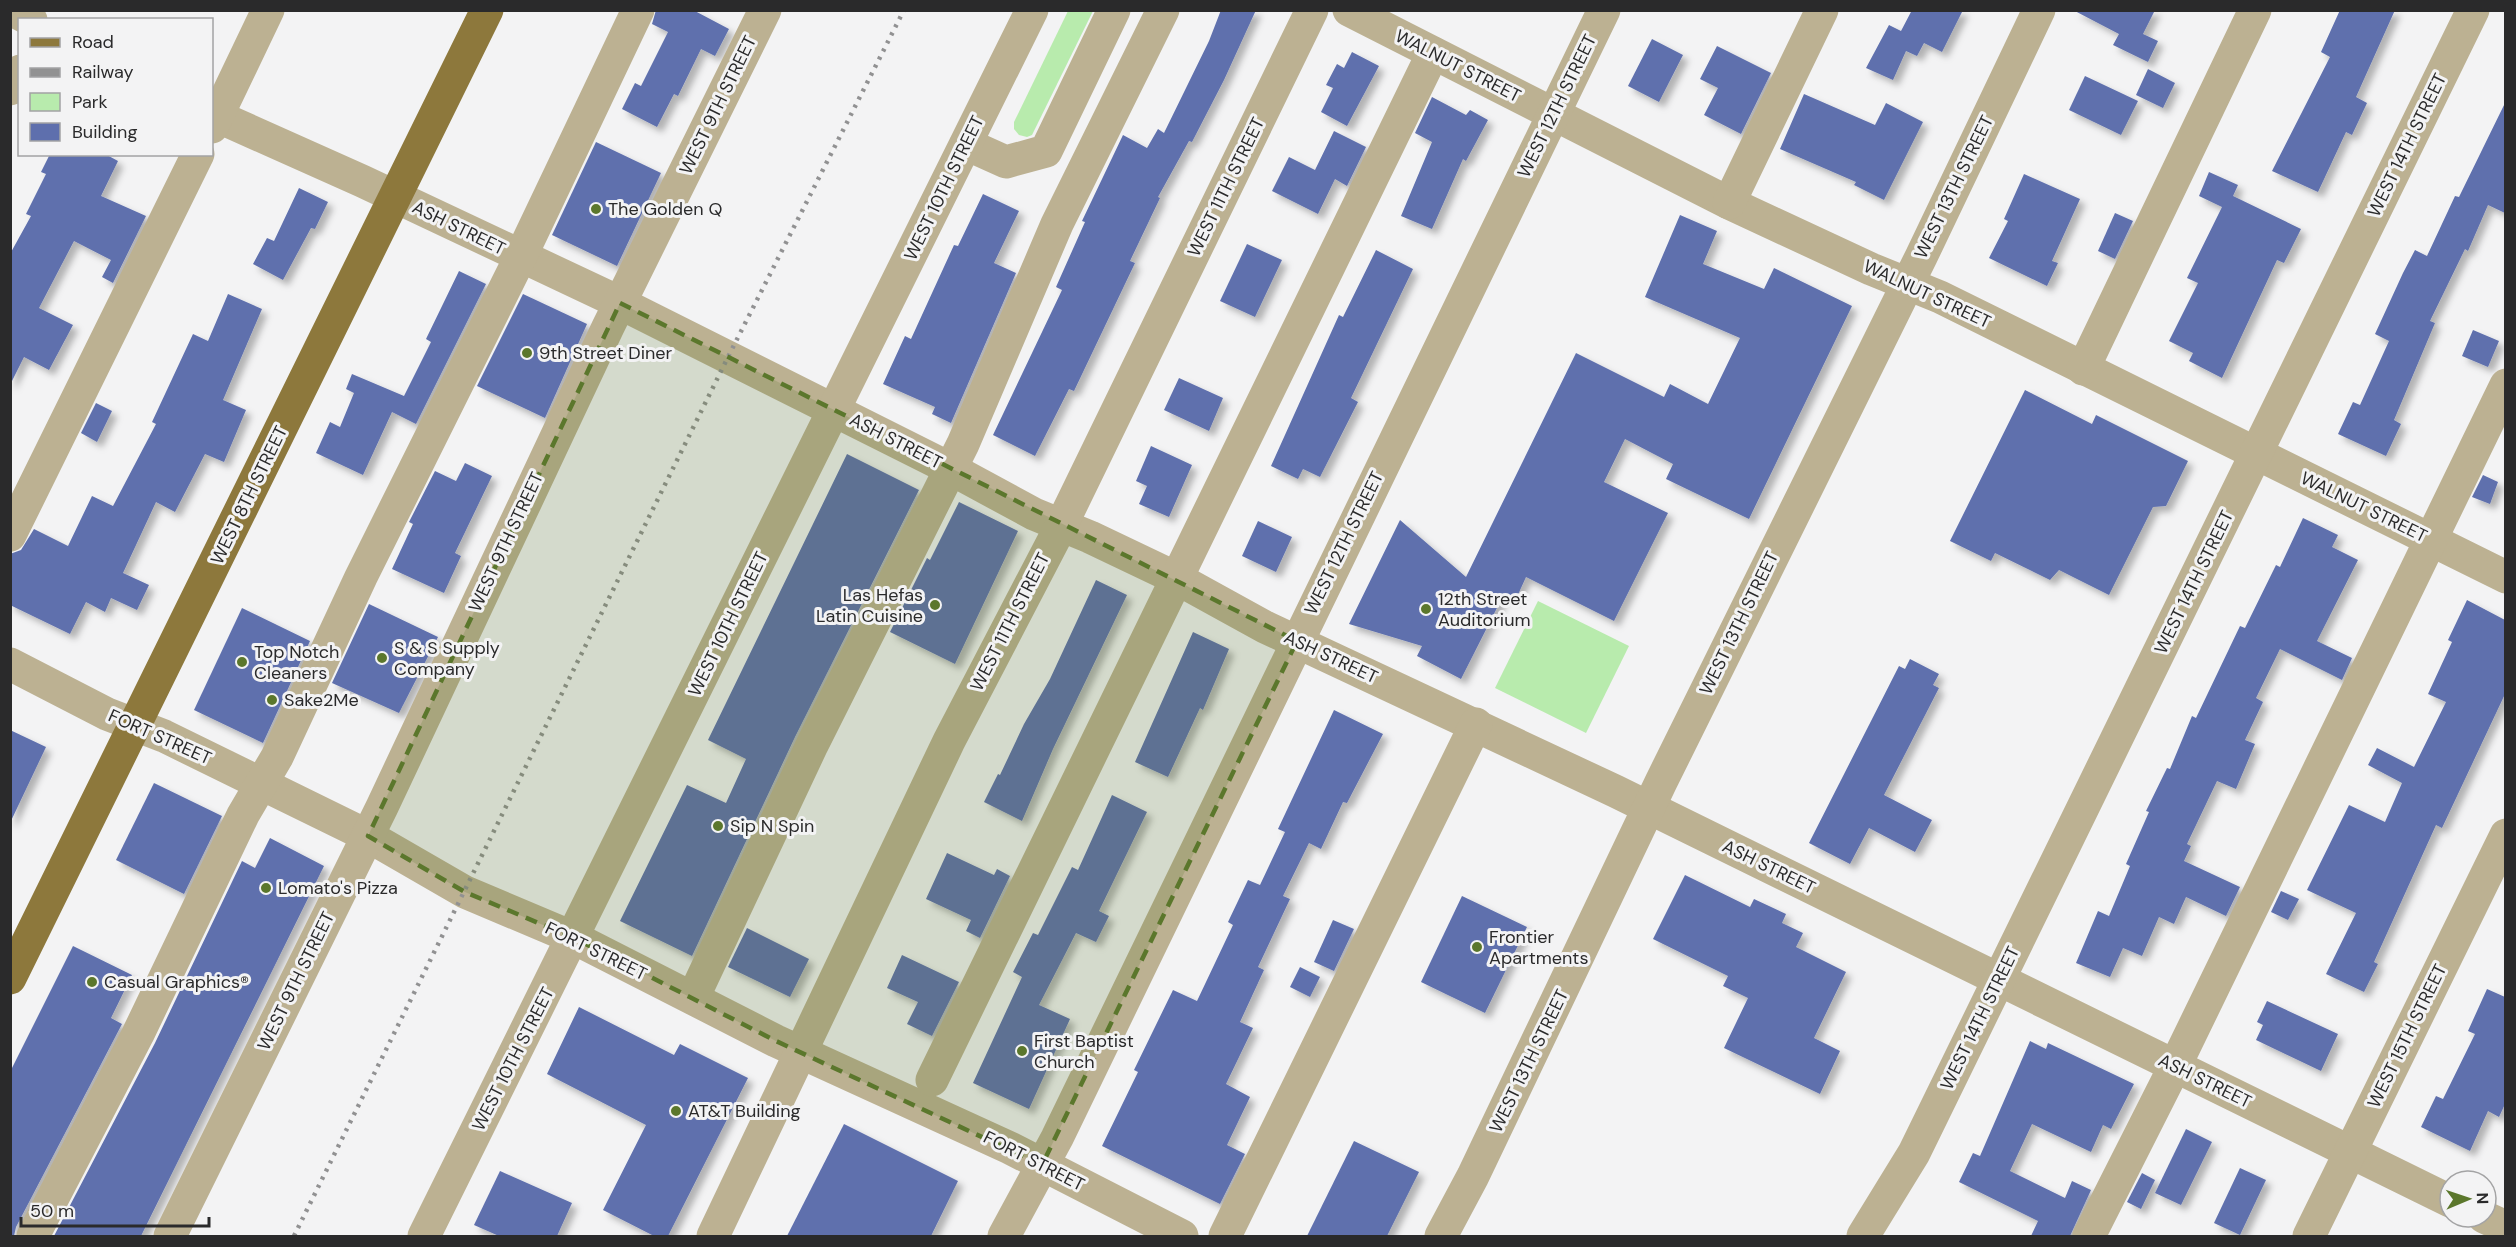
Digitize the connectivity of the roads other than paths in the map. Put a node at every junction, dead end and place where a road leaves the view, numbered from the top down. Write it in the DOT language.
graph roads {
  1 [pos="12,10"];
  2 [pos="268,10"];
  3 [pos="487,10"];
  4 [pos="638,10"];
  5 [pos="765,10"];
  6 [pos="1032,10"];
  7 [pos="1114,10"];
  8 [pos="1162,10"];
  9 [pos="1312,10"];
  10 [pos="1349,10"];
  11 [pos="1604,10"];
  12 [pos="1822,10"];
  13 [pos="2039,10"];
  14 [pos="2255,10"];
  15 [pos="2473,10"];
  16 [pos="27,18"];
  17 [pos="1433,53"];
  18 [pos="18,74"];
  19 [pos="10,89"];
  20 [pos="1554,114"];
  21 [pos="213,119"];
  22 [pos="966,144"];
  23 [pos="197,156"];
  24 [pos="396,197"];
  25 [pos="1729,203"];
  26 [pos="519,258"];
  27 [pos="1907,284"];
  28 [pos="620,303"];
  29 [pos="2083,369"];
  30 [pos="2505,385"];
  31 [pos="834,409"];
  32 [pos="2257,453"];
  33 [pos="951,469"];
  34 [pos="1061,526"];
  35 [pos="10,535"];
  36 [pos="2431,540"];
  37 [pos="2505,577"];
  38 [pos="1176,578"];
  39 [pos="1296,641"];
  40 [pos="10,664"];
  41 [pos="1476,724"];
  42 [pos="135,725"];
  43 [pos="261,784"];
  44 [pos="1650,808"];
  45 [pos="2505,835"];
  46 [pos="368,836"];
  47 [pos="574,938"];
  48 [pos="10,978"];
  49 [pos="1999,980"];
  50 [pos="693,998"];
  51 [pos="801,1053"];
  52 [pos="2175,1066"];
  53 [pos="932,1080"];
  54 [pos="2351,1151"];
  55 [pos="1042,1165"];
  56 [pos="2438,1195"];
  57 [pos="33,1236"];
  58 [pos="170,1236"];
  59 [pos="424,1236"];
  60 [pos="712,1236"];
  61 [pos="1004,1236"];
  62 [pos="1182,1236"];
  63 [pos="1225,1236"];
  64 [pos="1441,1236"];
  65 [pos="1863,1236"];
  66 [pos="2089,1236"];
  67 [pos="2309,1236"];
  1 -- 16 [label="street"];
  2 -- 21 [label="street"];
  3 -- 24 [label="main road, WEST 8TH STREET"];
  4 -- 26 [label="street"];
  5 -- 28 [label="street, WEST 9TH STREET"];
  6 -- 22 [label="street, WEST 10TH STREET"];
  7 -- 22 [label="street"];
  8 -- 33 [label="street"];
  9 -- 34 [label="street, WEST 11TH STREET"];
  10 -- 17 [label="street, WALNUT STREET"];
  11 -- 20 [label="street, WEST 12TH STREET"];
  12 -- 25 [label="street"];
  13 -- 27 [label="street, WEST 13TH STREET"];
  14 -- 29 [label="street"];
  15 -- 32 [label="street, WEST 14TH STREET"];
  17 -- 20 [label="street, WALNUT STREET"];
  17 -- 38 [label="street"];
  18 -- 19 [label="street"];
  20 -- 25 [label="street, WALNUT STREET"];
  20 -- 39 [label="street, WEST 12TH STREET"];
  21 -- 24 [label="street, ASH STREET"];
  22 -- 31 [label="street, WEST 10TH STREET"];
  23 -- 35 [label="street"];
  24 -- 26 [label="street, ASH STREET"];
  24 -- 42 [label="main road, WEST 8TH STREET"];
  25 -- 27 [label="street, WALNUT STREET"];
  26 -- 28 [label="street, ASH STREET"];
  26 -- 43 [label="street"];
  27 -- 29 [label="street, WALNUT STREET"];
  27 -- 44 [label="street, WEST 13TH STREET"];
  28 -- 31 [label="street, ASH STREET"];
  28 -- 46 [label="street, WEST 9TH STREET"];
  29 -- 32 [label="street, WALNUT STREET"];
  30 -- 36 [label="street"];
  31 -- 33 [label="street, ASH STREET"];
  31 -- 47 [label="street, WEST 10TH STREET"];
  32 -- 36 [label="street, WALNUT STREET"];
  32 -- 49 [label="street, WEST 14TH STREET"];
  33 -- 34 [label="street, ASH STREET"];
  33 -- 50 [label="street"];
  34 -- 38 [label="street, ASH STREET"];
  34 -- 51 [label="street, WEST 11TH STREET"];
  36 -- 37 [label="street, WALNUT STREET"];
  36 -- 52 [label="street"];
  38 -- 39 [label="street, ASH STREET"];
  38 -- 53 [label="street"];
  39 -- 41 [label="street, ASH STREET"];
  39 -- 55 [label="street, WEST 12TH STREET"];
  40 -- 42 [label="street, FORT STREET"];
  41 -- 44 [label="street, ASH STREET"];
  41 -- 63 [label="street"];
  42 -- 43 [label="street, FORT STREET"];
  42 -- 48 [label="main road, WEST 8TH STREET"];
  43 -- 46 [label="street, FORT STREET"];
  43 -- 57 [label="street"];
  44 -- 49 [label="street, ASH STREET"];
  44 -- 64 [label="street, WEST 13TH STREET"];
  45 -- 54 [label="street, WEST 15TH STREET"];
  46 -- 47 [label="street, FORT STREET"];
  46 -- 58 [label="street, WEST 9TH STREET"];
  47 -- 50 [label="street, FORT STREET"];
  47 -- 59 [label="street, WEST 10TH STREET"];
  49 -- 52 [label="street, ASH STREET"];
  49 -- 65 [label="street, WEST 14TH STREET"];
  50 -- 51 [label="street, FORT STREET"];
  51 -- 55 [label="street, FORT STREET"];
  51 -- 60 [label="street, WEST 11TH STREET"];
  52 -- 54 [label="street, ASH STREET"];
  52 -- 66 [label="street"];
  54 -- 56 [label="street, ASH STREET"];
  54 -- 67 [label="street, WEST 15TH STREET"];
  55 -- 61 [label="street, WEST 12TH STREET"];
  55 -- 62 [label="street, FORT STREET"];
}
